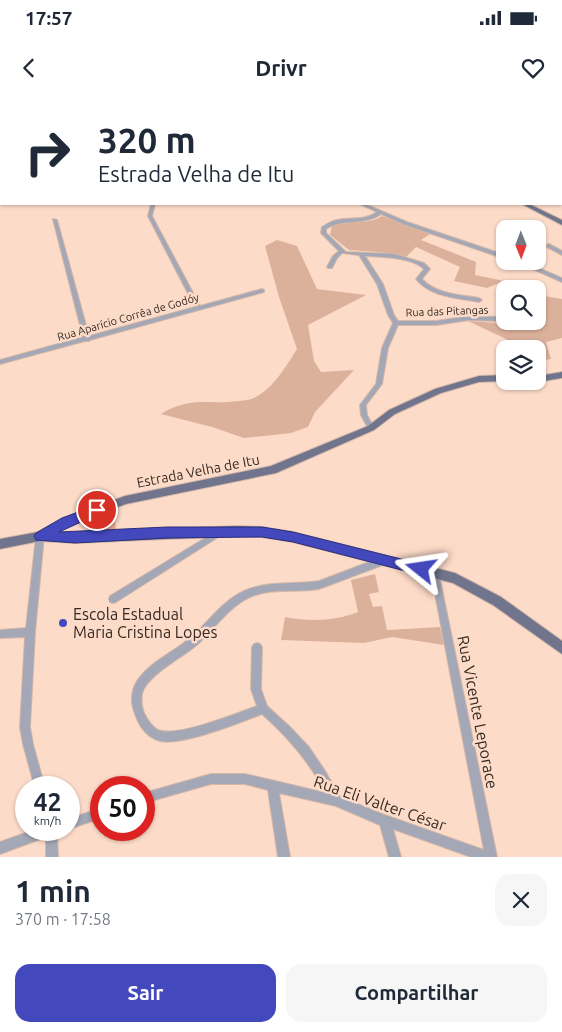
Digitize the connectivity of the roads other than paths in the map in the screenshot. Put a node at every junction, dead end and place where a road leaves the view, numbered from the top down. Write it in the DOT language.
graph roads {
  1 [pos="425,100"];
  2 [pos="437,100"];
  3 [pos="153,205"];
  4 [pos="364,205"];
  5 [pos="527,205"];
  6 [pos="381,212"];
  7 [pos="55,220"];
  8 [pos="562,223"];
  9 [pos="549,246"];
  10 [pos="342,251"];
  11 [pos="562,253"];
  12 [pos="361,254"];
  13 [pos="496,254"];
  14 [pos="330,267"];
  15 [pos="538,270"];
  16 [pos="562,280"];
  17 [pos="262,291"];
  18 [pos="478,300"];
  19 [pos="198,307"];
  20 [pos="496,319"];
  21 [pos="396,323"];
  22 [pos="86,340"];
  23 [pos="0,362"];
  24 [pos="562,374"];
  25 [pos="546,377"];
  26 [pos="496,378"];
  27 [pos="371,428"];
  28 [pos="222,531"];
  29 [pos="40,536"];
  30 [pos="0,544"];
  31 [pos="385,560"];
  32 [pos="435,573"];
  33 [pos="112,599"];
  34 [pos="30,632"];
  35 [pos="0,634"];
  36 [pos="257,647"];
  37 [pos="562,648"];
  38 [pos="263,709"];
  39 [pos="37,776"];
  40 [pos="274,786"];
  41 [pos="155,795"];
  42 [pos="336,801"];
  43 [pos="385,821"];
  44 [pos="19,841"];
  45 [pos="51,841"];
  46 [pos="0,848"];
  47 [pos="52,857"];
  48 [pos="284,857"];
  49 [pos="395,857"];
  50 [pos="487,857"];
  51 [pos="491,857"];
  1 -- 2 [label="street"];
  3 -- 19 [label="street"];
  4 -- 6 [label="street"];
  5 -- 8 [label="main road"];
  6 -- 10 [label="street"];
  6 -- 13 [label="street"];
  7 -- 22 [label="street"];
  9 -- 11 [label="street"];
  10 -- 12 [label="street"];
  10 -- 14 [label="street"];
  12 -- 18 [label="street"];
  12 -- 21 [label="street"];
  15 -- 16 [label="street"];
  17 -- 19 [label="street, Rua Aparício Corrêa de Godóy"];
  19 -- 22 [label="street, Rua Aparício Corrêa de Godóy"];
  20 -- 21 [label="street, Rua das Pitangas"];
  21 -- 27 [label="street"];
  22 -- 23 [label="street, Rua Aparício Corrêa de Godóy"];
  24 -- 25 [label="main road"];
  26 -- 27 [label="main road, Estrada Velha de Itu"];
  27 -- 29 [label="main road, Estrada Velha de Itu"];
  28 -- 29 [label="main road"];
  28 -- 31 [label="main road"];
  28 -- 33 [label="street"];
  29 -- 30 [label="main road, Estrada Velha de Itu"];
  29 -- 34 [label="street"];
  31 -- 32 [label="main road"];
  31 -- 38 [label="street"];
  32 -- 37 [label="main road"];
  32 -- 51 [label="street, Rua Vicente Leporace"];
  34 -- 35 [label="street"];
  34 -- 39 [label="street"];
  36 -- 38 [label="street"];
  38 -- 42 [label="street"];
  40 -- 41 [label="street, Rua Eli Valter César"];
  40 -- 42 [label="street, Rua Eli Valter César"];
  40 -- 48 [label="street"];
  42 -- 43 [label="street, Rua Eli Valter César"];
  43 -- 49 [label="street"];
  43 -- 50 [label="street, Rua Eli Valter César"];
  44 -- 46 [label="street"];
  45 -- 47 [label="street"];
}
